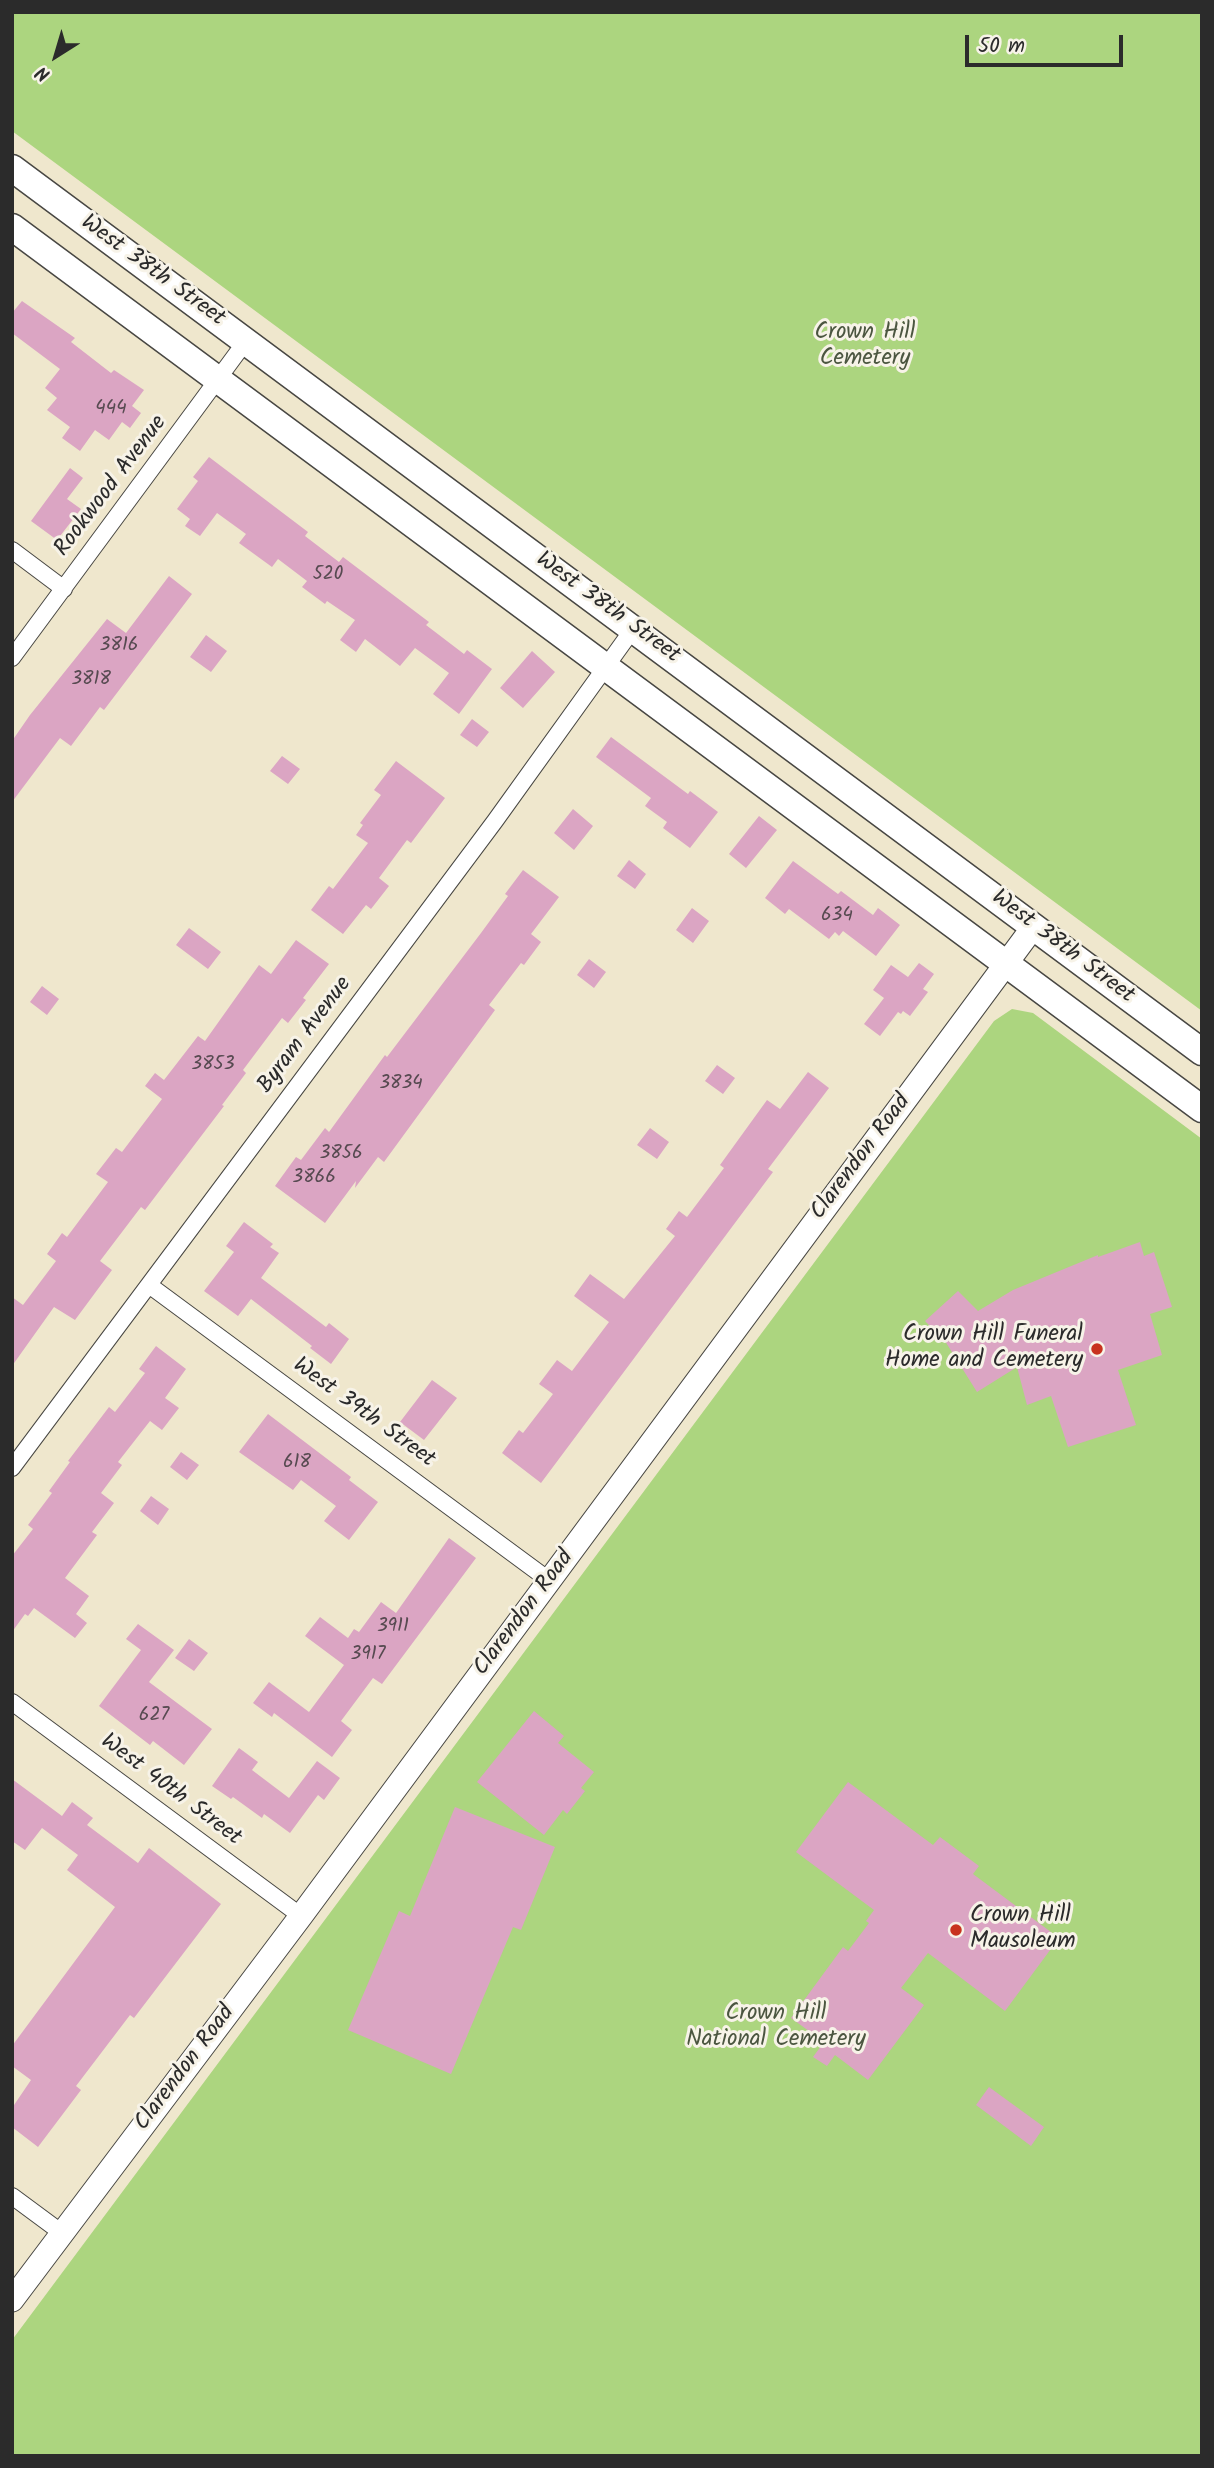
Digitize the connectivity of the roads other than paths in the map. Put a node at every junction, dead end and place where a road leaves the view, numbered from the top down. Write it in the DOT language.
graph roads {
  1 [pos="12,168"];
  2 [pos="12,227"];
  3 [pos="247,341"];
  4 [pos="219,379"];
  5 [pos="12,551"];
  6 [pos="64,589"];
  7 [pos="633,629"];
  8 [pos="12,658"];
  9 [pos="606,667"];
  10 [pos="1034,926"];
  11 [pos="1006,964"];
  12 [pos="1202,1052"];
  13 [pos="1202,1109"];
  14 [pos="149,1285"];
  15 [pos="12,1468"];
  16 [pos="550,1581"];
  17 [pos="12,1702"];
  18 [pos="301,1916"];
  19 [pos="12,2196"];
  20 [pos="62,2233"];
  21 [pos="12,2300"];
  1 -- 3 [label="main road, West 38th Street"];
  2 -- 4 [label="main road, West 38th Street"];
  3 -- 4 [label="street, Rookwood Avenue"];
  3 -- 7 [label="main road, West 38th Street"];
  4 -- 6 [label="street, Rookwood Avenue"];
  4 -- 9 [label="main road, West 38th Street"];
  5 -- 6 [label="street"];
  6 -- 8 [label="street, Rookwood Avenue"];
  7 -- 9 [label="street, Byram Avenue"];
  7 -- 10 [label="main road, West 38th Street"];
  9 -- 11 [label="main road, West 38th Street"];
  9 -- 14 [label="street, Byram Avenue"];
  10 -- 11 [label="street, Clarendon Road"];
  10 -- 12 [label="main road, West 38th Street"];
  11 -- 13 [label="main road, West 38th Street"];
  11 -- 16 [label="street, Clarendon Road"];
  14 -- 15 [label="street, Byram Avenue"];
  14 -- 16 [label="street, West 39th Street"];
  16 -- 18 [label="street, Clarendon Road"];
  17 -- 18 [label="street, West 40th Street"];
  18 -- 20 [label="street, Clarendon Road"];
  19 -- 20 [label="street"];
  20 -- 21 [label="street, Clarendon Road"];
}
